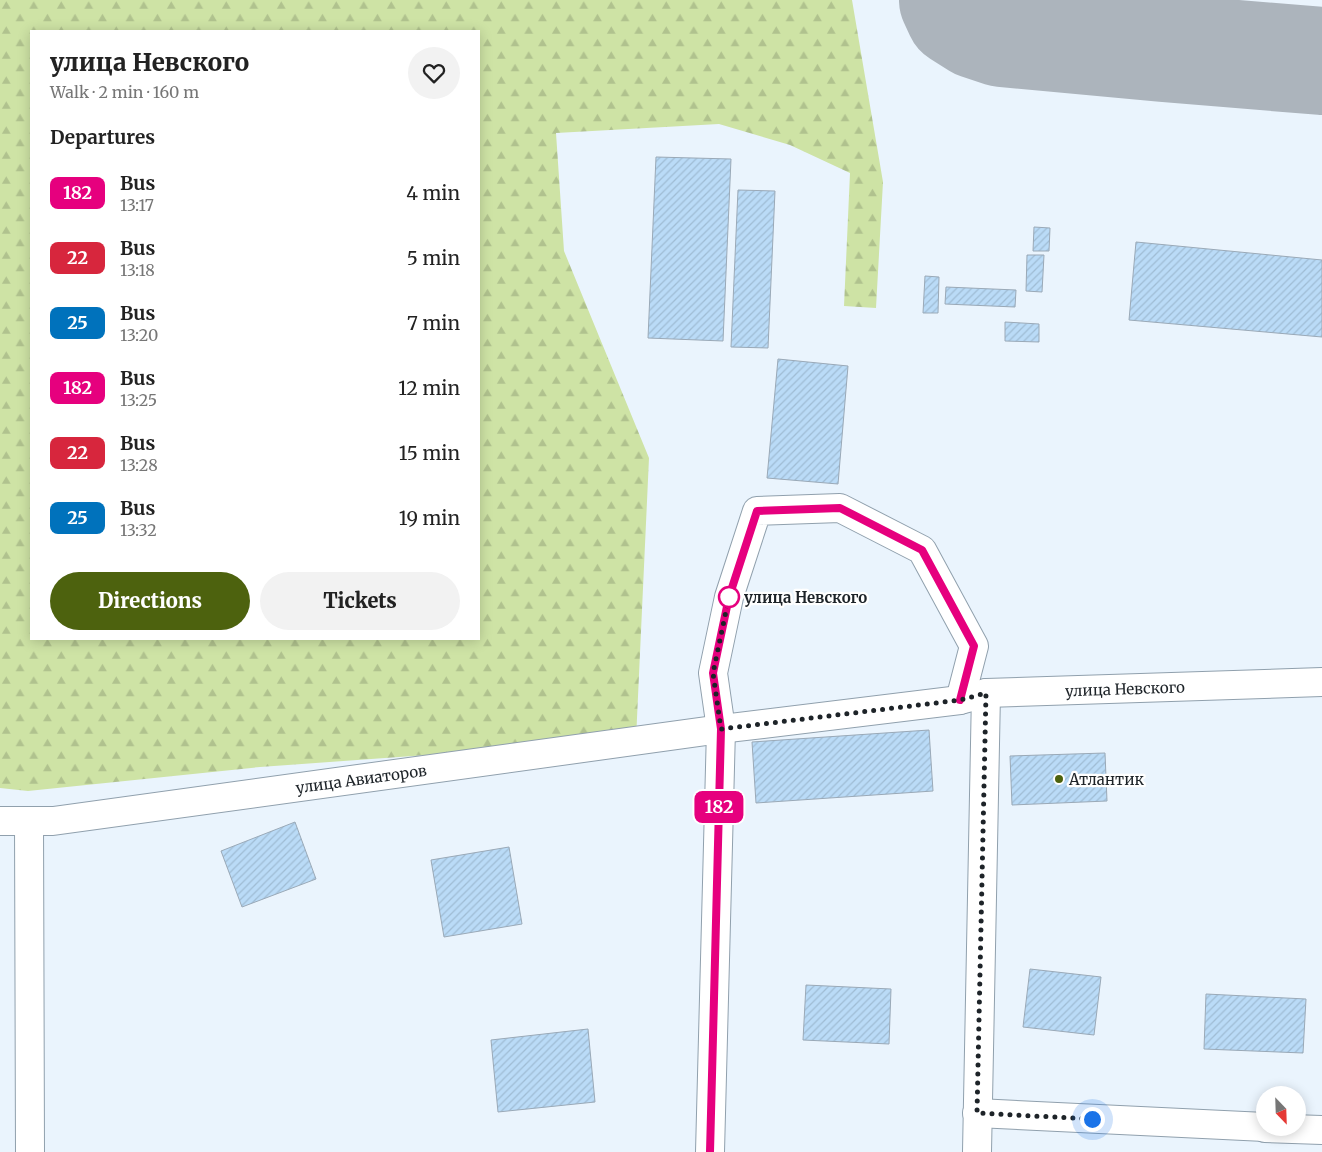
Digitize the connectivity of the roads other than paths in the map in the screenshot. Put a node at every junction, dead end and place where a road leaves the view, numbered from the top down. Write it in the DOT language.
graph roads {
  1 [pos="1322,682"];
  2 [pos="986,693"];
  3 [pos="960,700"];
  4 [pos="721,729"];
  5 [pos="0,821"];
  6 [pos="28,821"];
  7 [pos="977,1113"];
  8 [pos="1256,1128"];
  9 [pos="1306,1129"];
  10 [pos="1322,1130"];
  11 [pos="30,1152"];
  12 [pos="710,1152"];
  13 [pos="977,1152"];
  1 -- 2 [label="street, улица Невского"];
  2 -- 3 [label="street, улица Невского"];
  2 -- 7 [label="street"];
  3 -- 4 [label="street, улица Невского"];
  3 -- 4 [label="street"];
  4 -- 6 [label="street, улица Авиаторов"];
  4 -- 12 [label="street"];
  5 -- 6 [label="street, улица Авиаторов"];
  6 -- 11 [label="street"];
  7 -- 8 [label="street"];
  7 -- 13 [label="street"];
  9 -- 10 [label="street"];
}
